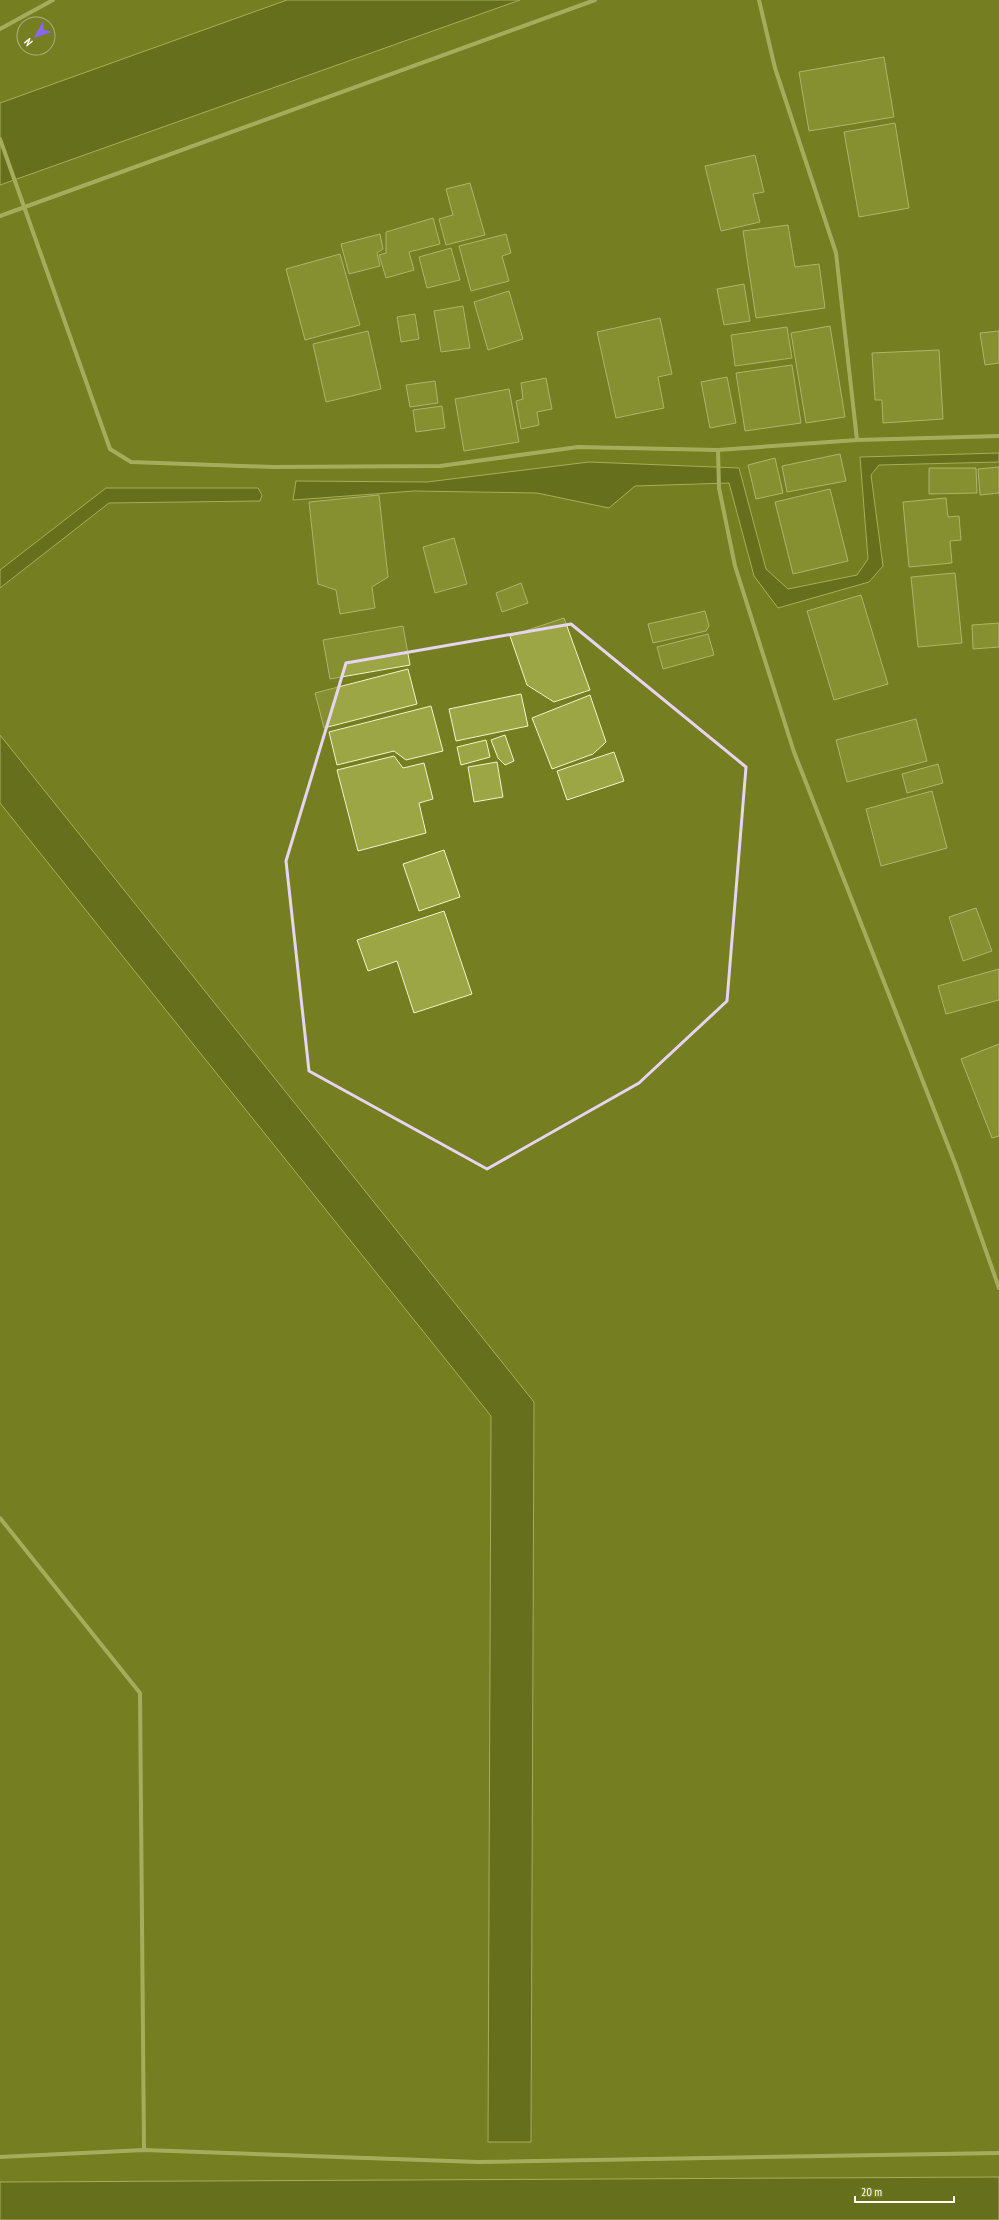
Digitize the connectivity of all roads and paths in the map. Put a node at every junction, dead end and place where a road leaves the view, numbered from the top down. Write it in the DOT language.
graph roads {
  1 [pos="53,0"];
  2 [pos="595,0"];
  3 [pos="759,0"];
  4 [pos="0,29"];
  5 [pos="0,139"];
  6 [pos="24,207"];
  7 [pos="0,216"];
  8 [pos="999,436"];
  9 [pos="857,440"];
  10 [pos="718,450"];
  11 [pos="999,1288"];
  12 [pos="0,1518"];
  13 [pos="144,2150"];
  14 [pos="999,2153"];
  15 [pos="0,2157"];
  1 -- 4 [label="street"];
  2 -- 6 [label="street"];
  3 -- 9 [label="street"];
  5 -- 6 [label="street"];
  6 -- 7 [label="street"];
  6 -- 10 [label="street"];
  8 -- 9 [label="street"];
  9 -- 10 [label="street"];
  10 -- 11 [label="street"];
  12 -- 13 [label="street"];
  13 -- 14 [label="street"];
  13 -- 15 [label="street"];
}
